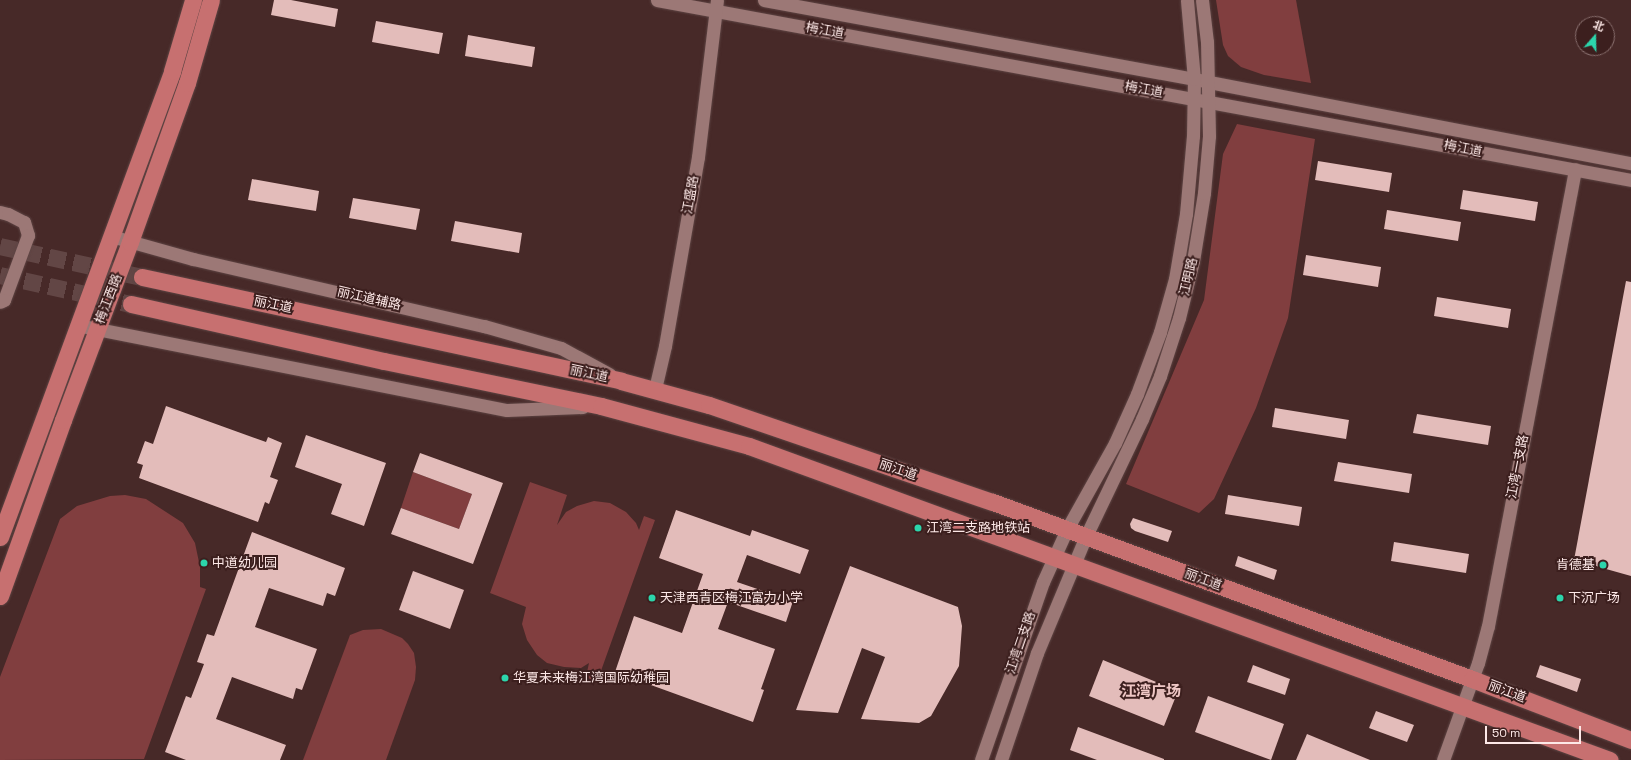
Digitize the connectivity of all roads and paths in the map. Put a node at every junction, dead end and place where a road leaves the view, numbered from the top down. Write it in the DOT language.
graph roads {
  1 [pos="193,0"];
  2 [pos="211,0"];
  3 [pos="657,0"];
  4 [pos="764,0"];
  5 [pos="1187,0"];
  6 [pos="1202,0"];
  7 [pos="716,5"];
  8 [pos="1194,79"];
  9 [pos="1209,82"];
  10 [pos="1194,99"];
  11 [pos="1209,101"];
  12 [pos="1631,163"];
  13 [pos="1575,170"];
  14 [pos="1631,180"];
  15 [pos="0,212"];
  16 [pos="111,236"];
  17 [pos="130,242"];
  18 [pos="142,277"];
  19 [pos="0,302"];
  20 [pos="131,304"];
  21 [pos="77,325"];
  22 [pos="98,328"];
  23 [pos="621,381"];
  24 [pos="655,389"];
  25 [pos="601,406"];
  26 [pos="1067,529"];
  27 [pos="1086,536"];
  28 [pos="0,537"];
  29 [pos="1054,557"];
  30 [pos="1074,565"];
  31 [pos="0,596"];
  32 [pos="1472,679"];
  33 [pos="1463,706"];
  34 [pos="1631,740"];
  35 [pos="981,760"];
  36 [pos="1000,760"];
  37 [pos="1443,760"];
  38 [pos="1610,760"];
  1 -- 16 [label="main road, 梅江西路"];
  2 -- 17 [label="main road, 梅江西路"];
  3 -- 7 [label="street, 梅江道"];
  4 -- 8 [label="street, 梅江道"];
  5 -- 8 [label="street, 江明路"];
  6 -- 9 [label="street, 江明路"];
  7 -- 10 [label="street, 梅江道"];
  7 -- 24 [label="street, 江盛路"];
  8 -- 9 [label="street, 梅江道"];
  8 -- 10 [label="street, 江明路"];
  9 -- 11 [label="street, 江明路"];
  9 -- 12 [label="street, 梅江道"];
  10 -- 11 [label="street, 梅江道"];
  10 -- 26 [label="street, 江明路"];
  11 -- 13 [label="street, 梅江道"];
  11 -- 27 [label="street, 江明路"];
  13 -- 14 [label="street, 梅江道"];
  13 -- 32 [label="street, 江湾一支路"];
  15 -- 19 [label="street"];
  16 -- 17 [label="street, 丽江道辅路"];
  16 -- 21 [label="main road, 梅江西路"];
  17 -- 22 [label="main road, 梅江西路"];
  17 -- 23 [label="street, 丽江道辅路"];
  18 -- 23 [label="main road, 丽江道"];
  20 -- 25 [label="main road"];
  21 -- 22 [label="street"];
  21 -- 28 [label="main road, 梅江西路"];
  22 -- 25 [label="street"];
  22 -- 31 [label="main road, 梅江西路"];
  23 -- 24 [label="main road, 丽江道"];
  24 -- 26 [label="main road, 丽江道"];
  25 -- 29 [label="main road"];
  26 -- 27 [label="main road, 丽江道"];
  26 -- 29 [label="street, 江湾二支路"];
  27 -- 30 [label="street, 江湾二支路"];
  27 -- 32 [label="main road, 丽江道"];
  29 -- 30 [label="main road"];
  29 -- 35 [label="street, 江湾二支路"];
  30 -- 33 [label="main road"];
  30 -- 36 [label="street, 江湾二支路"];
  32 -- 33 [label="street, 江湾一支路"];
  32 -- 34 [label="main road, 丽江道"];
  33 -- 37 [label="street, 江湾一支路"];
  33 -- 38 [label="main road"];
}
